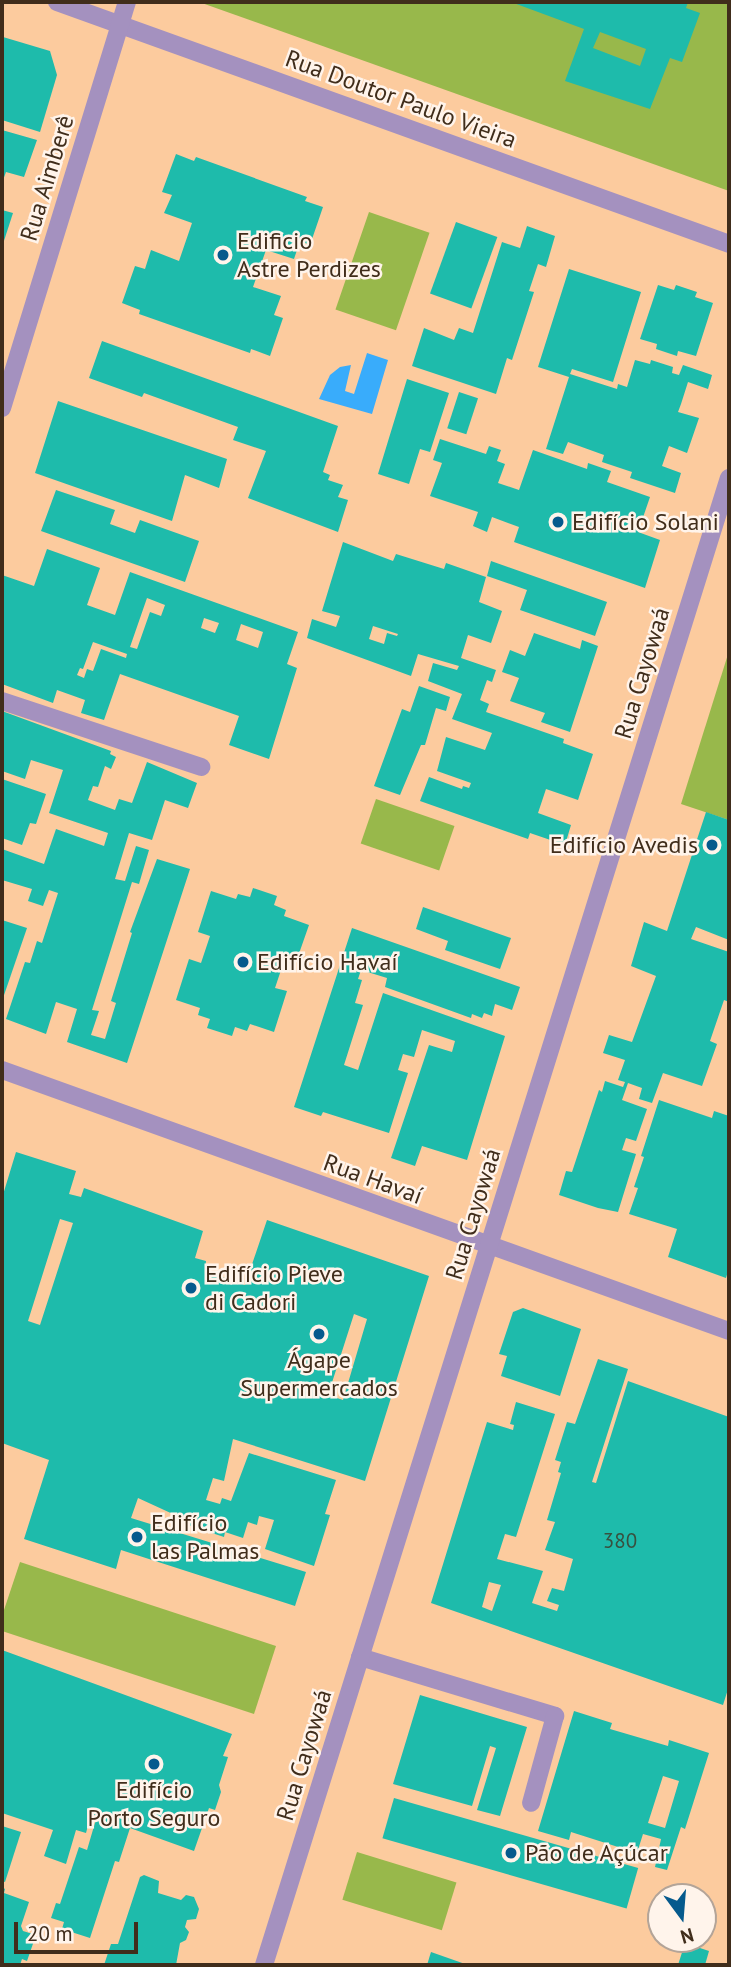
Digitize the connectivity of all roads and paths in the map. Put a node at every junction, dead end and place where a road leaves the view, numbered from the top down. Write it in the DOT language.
graph roads {
  1 [pos="57,2"];
  2 [pos="127,2"];
  3 [pos="120,24"];
  4 [pos="729,244"];
  5 [pos="2,406"];
  6 [pos="729,478"];
  7 [pos="2,701"];
  8 [pos="201,767"];
  9 [pos="2,1070"];
  10 [pos="489,1245"];
  11 [pos="729,1331"];
  12 [pos="360,1657"];
  13 [pos="531,1803"];
  14 [pos="264,1965"];
  1 -- 3 [label="street, Rua Doutor Paulo Vieira"];
  2 -- 3 [label="street, Rua Aimberê"];
  3 -- 4 [label="street, Rua Doutor Paulo Vieira"];
  3 -- 5 [label="street, Rua Aimberê"];
  6 -- 10 [label="street, Rua Cayowaá"];
  7 -- 8 [label="street"];
  9 -- 10 [label="street, Rua Havaí"];
  10 -- 11 [label="street, Rua Havaí"];
  10 -- 12 [label="street, Rua Cayowaá"];
  12 -- 13 [label="street"];
  12 -- 14 [label="street, Rua Cayowaá"];
}
